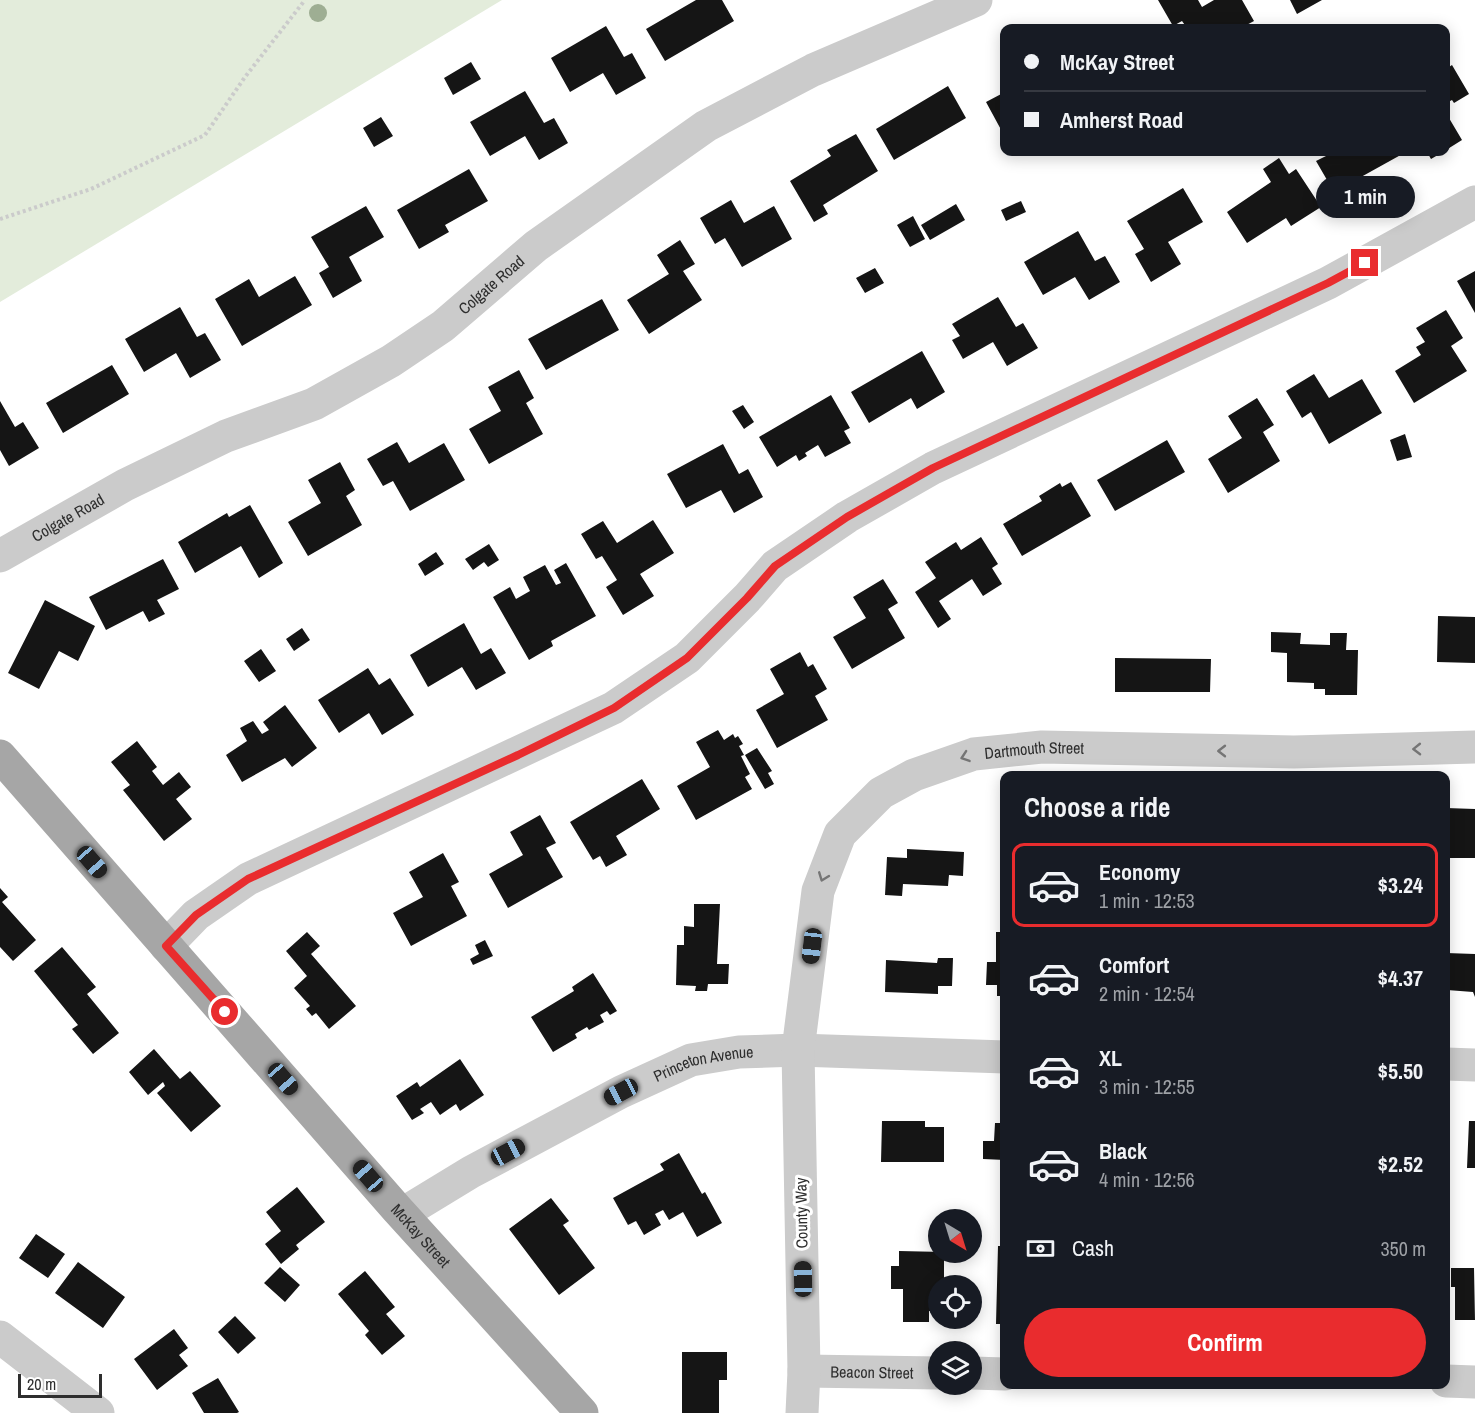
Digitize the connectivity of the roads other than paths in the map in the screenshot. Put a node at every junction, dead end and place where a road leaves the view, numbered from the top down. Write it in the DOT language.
graph roads {
  1 [pos="976,0"];
  2 [pos="1475,202"];
  3 [pos="0,556"];
  4 [pos="1475,747"];
  5 [pos="0,756"];
  6 [pos="166,946"];
  7 [pos="798,1050"];
  8 [pos="1000,1057"];
  9 [pos="1450,1064"];
  10 [pos="1475,1065"];
  11 [pos="402,1214"];
  12 [pos="0,1337"];
  13 [pos="804,1371"];
  14 [pos="928,1373"];
  15 [pos="982,1373"];
  16 [pos="1000,1374"];
  17 [pos="1450,1381"];
  18 [pos="1475,1382"];
  19 [pos="98,1413"];
  20 [pos="582,1413"];
  21 [pos="802,1413"];
  1 -- 3 [label="street, Colgate Road"];
  2 -- 6 [label="street"];
  4 -- 7 [label="street, Dartmouth Street, one-way"];
  5 -- 6 [label="main road, McKay Street"];
  6 -- 11 [label="main road, McKay Street"];
  7 -- 8 [label="street, Princeton Avenue"];
  7 -- 11 [label="street, Princeton Avenue"];
  7 -- 13 [label="street, County Way"];
  9 -- 10 [label="street"];
  11 -- 20 [label="main road, McKay Street"];
  12 -- 19 [label="street"];
  13 -- 14 [label="street, Beacon Street"];
  13 -- 21 [label="street, County Way"];
  15 -- 16 [label="street"];
  17 -- 18 [label="street"];
}
